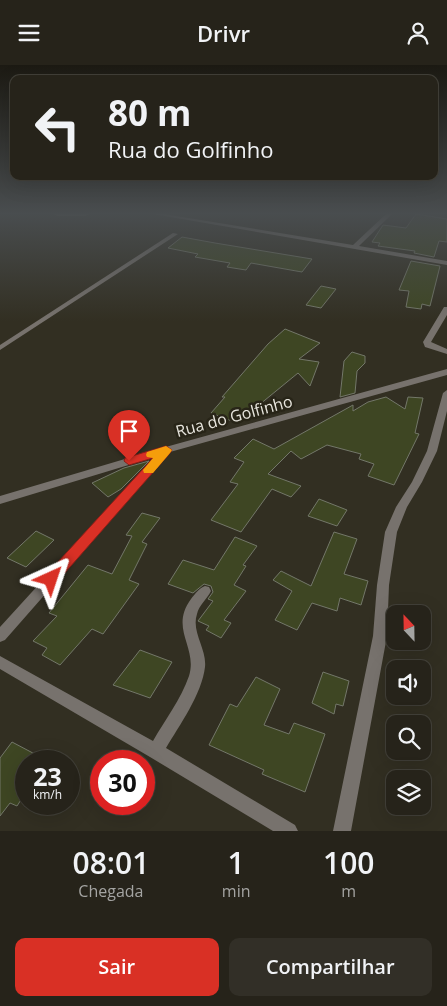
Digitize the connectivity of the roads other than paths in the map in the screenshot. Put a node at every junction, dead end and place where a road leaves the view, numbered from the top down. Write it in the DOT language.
graph roads {
  1 [pos="151,250"];
  2 [pos="372,250"];
  3 [pos="447,263"];
  4 [pos="447,309"];
  5 [pos="0,347"];
  6 [pos="447,352"];
  7 [pos="447,372"];
  8 [pos="447,393"];
  9 [pos="166,450"];
  10 [pos="0,500"];
  11 [pos="205,591"];
  12 [pos="0,637"];
  13 [pos="0,662"];
  14 [pos="156,751"];
  15 [pos="289,831"];
  16 [pos="342,831"];
  1 -- 5 [label="lane"];
  2 -- 3 [label="street"];
  4 -- 6 [label="street"];
  7 -- 9 [label="street, Rua do Golfinho"];
  8 -- 16 [label="street"];
  9 -- 10 [label="street, Rua do Golfinho"];
  9 -- 12 [label="street"];
  11 -- 14 [label="street"];
  13 -- 14 [label="street"];
  14 -- 15 [label="street"];
}
